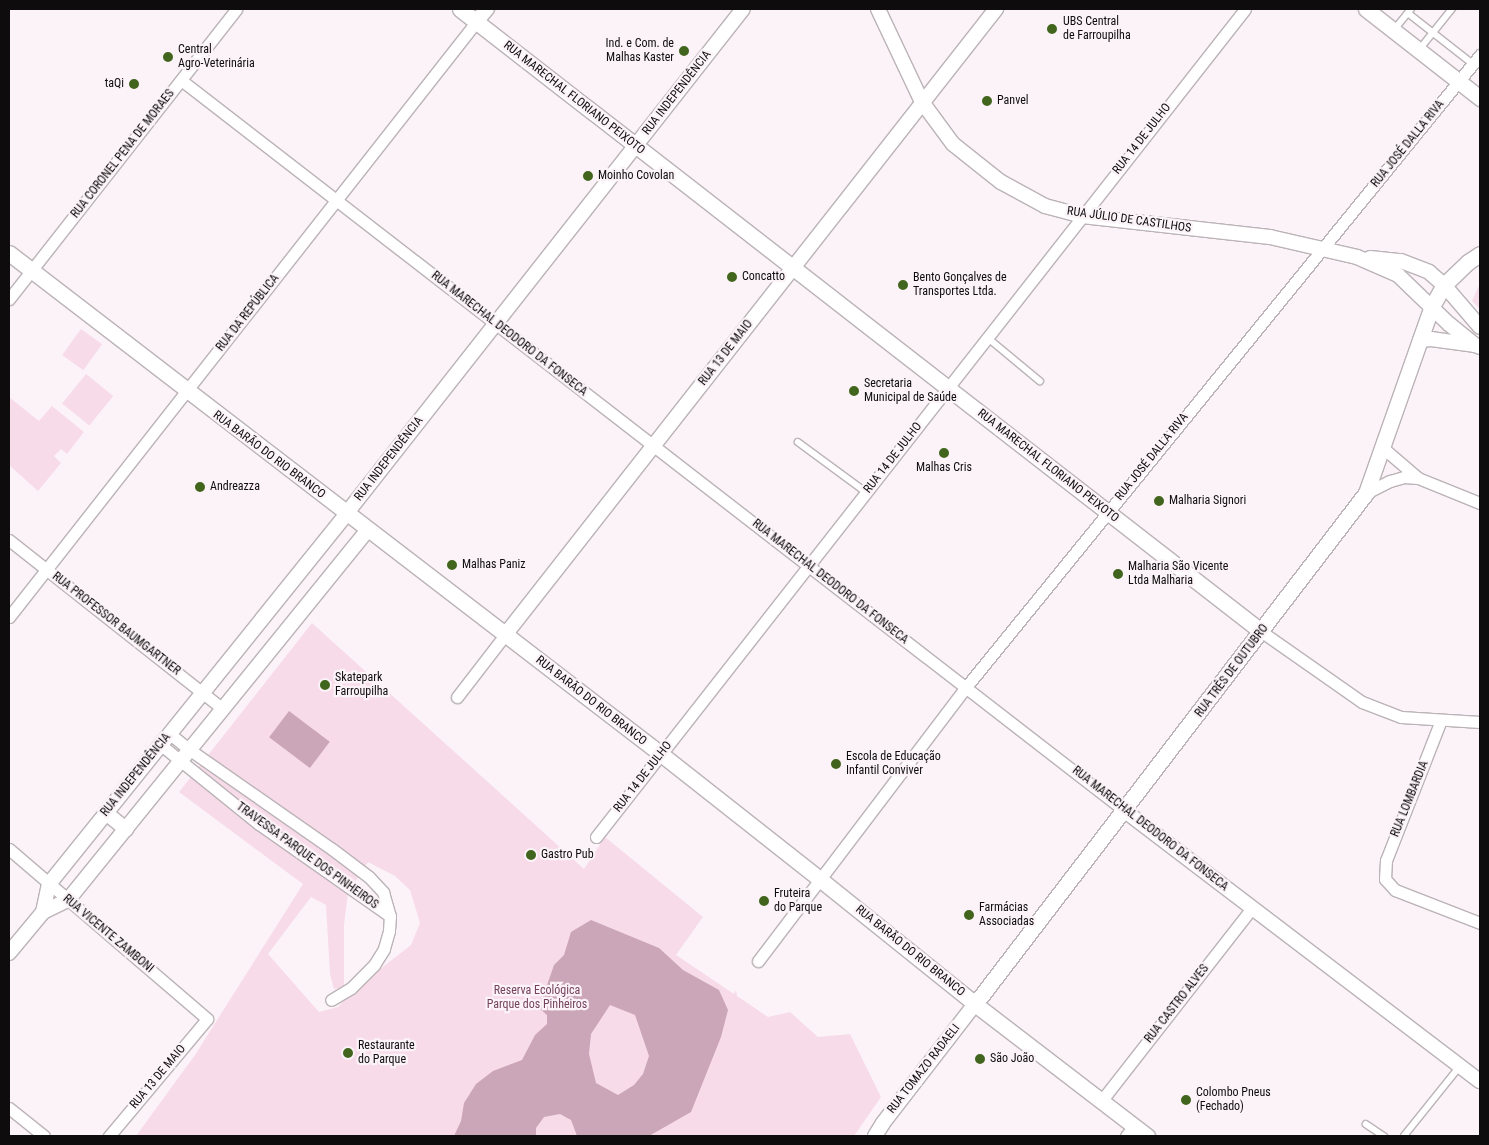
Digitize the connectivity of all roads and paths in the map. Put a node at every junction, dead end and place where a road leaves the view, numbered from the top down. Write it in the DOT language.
graph roads {
  1 [pos="236,9"];
  2 [pos="460,9"];
  3 [pos="487,9"];
  4 [pos="743,9"];
  5 [pos="878,9"];
  6 [pos="996,9"];
  7 [pos="1245,9"];
  8 [pos="1366,9"];
  9 [pos="1452,9"];
  10 [pos="1409,11"];
  11 [pos="476,22"];
  12 [pos="1394,30"];
  13 [pos="1434,33"];
  14 [pos="1419,50"];
  15 [pos="1477,60"];
  16 [pos="181,80"];
  17 [pos="1460,82"];
  18 [pos="1480,98"];
  19 [pos="922,102"];
  20 [pos="636,146"];
  21 [pos="336,200"];
  22 [pos="1082,216"];
  23 [pos="1324,248"];
  24 [pos="9,253"];
  25 [pos="1480,254"];
  26 [pos="1357,257"];
  27 [pos="793,268"];
  28 [pos="30,272"];
  29 [pos="1444,285"];
  30 [pos="9,299"];
  31 [pos="1432,308"];
  32 [pos="496,323"];
  33 [pos="1480,327"];
  34 [pos="987,337"];
  35 [pos="1420,340"];
  36 [pos="1478,346"];
  37 [pos="1040,380"];
  38 [pos="948,388"];
  39 [pos="186,391"];
  40 [pos="798,442"];
  41 [pos="653,445"];
  42 [pos="1383,448"];
  43 [pos="1418,478"];
  44 [pos="866,492"];
  45 [pos="1366,493"];
  46 [pos="1480,504"];
  47 [pos="1107,512"];
  48 [pos="346,514"];
  49 [pos="368,530"];
  50 [pos="9,540"];
  51 [pos="809,565"];
  52 [pos="46,569"];
  53 [pos="9,617"];
  54 [pos="1262,632"];
  55 [pos="505,635"];
  56 [pos="966,687"];
  57 [pos="203,693"];
  58 [pos="457,698"];
  59 [pos="223,709"];
  60 [pos="1441,720"];
  61 [pos="1480,722"];
  62 [pos="170,734"];
  63 [pos="161,745"];
  64 [pos="190,750"];
  65 [pos="660,754"];
  66 [pos="181,762"];
  67 [pos="1125,811"];
  68 [pos="106,813"];
  69 [pos="126,829"];
  70 [pos="596,837"];
  71 [pos="9,849"];
  72 [pos="822,880"];
  73 [pos="50,884"];
  74 [pos="68,900"];
  75 [pos="1252,908"];
  76 [pos="43,912"];
  77 [pos="390,916"];
  78 [pos="1480,923"];
  79 [pos="9,953"];
  80 [pos="758,961"];
  81 [pos="331,1000"];
  82 [pos="975,1004"];
  83 [pos="207,1019"];
  84 [pos="1460,1066"];
  85 [pos="1480,1082"];
  86 [pos="1102,1100"];
  87 [pos="9,1108"];
  88 [pos="1366,1124"];
  89 [pos="1130,1131"];
  90 [pos="44,1136"];
  91 [pos="109,1136"];
  92 [pos="875,1136"];
  93 [pos="1147,1136"];
  94 [pos="1384,1136"];
  95 [pos="1404,1136"];
  1 -- 16 [label="street, RUA CORONEL PENA DE MORAES"];
  2 -- 11 [label="main road, RUA MARECHAL FLORIANO PEIXOTO"];
  3 -- 11 [label="street, RUA DA REPÚBLICA"];
  4 -- 20 [label="street, RUA INDEPENDÊNCIA"];
  5 -- 19 [label="street, RUA JÚLIO DE CASTILHOS"];
  6 -- 19 [label="street, RUA 13 DE MAIO"];
  7 -- 22 [label="street, RUA 14 DE JULHO"];
  8 -- 12 [label="main road"];
  9 -- 13 [label="lane"];
  10 -- 12 [label="lane"];
  10 -- 13 [label="lane"];
  11 -- 20 [label="main road, RUA MARECHAL FLORIANO PEIXOTO"];
  11 -- 21 [label="street, RUA DA REPÚBLICA"];
  12 -- 14 [label="main road"];
  13 -- 14 [label="lane"];
  13 -- 15 [label="lane"];
  14 -- 17 [label="main road"];
  15 -- 17 [label="street, RUA JOSÉ DALLA RIVA"];
  16 -- 21 [label="street, RUA MARECHAL DEODORO DA FONSECA"];
  16 -- 28 [label="street, RUA CORONEL PENA DE MORAES"];
  17 -- 18 [label="main road"];
  17 -- 23 [label="street, RUA JOSÉ DALLA RIVA"];
  19 -- 22 [label="street, RUA JÚLIO DE CASTILHOS"];
  19 -- 27 [label="street, RUA 13 DE MAIO"];
  20 -- 27 [label="main road, RUA MARECHAL FLORIANO PEIXOTO"];
  20 -- 32 [label="street, RUA INDEPENDÊNCIA"];
  21 -- 32 [label="street, RUA MARECHAL DEODORO DA FONSECA"];
  21 -- 39 [label="street, RUA DA REPÚBLICA"];
  22 -- 23 [label="street, RUA JÚLIO DE CASTILHOS"];
  22 -- 34 [label="street, RUA 14 DE JULHO"];
  23 -- 26 [label="street, RUA JÚLIO DE CASTILHOS"];
  23 -- 47 [label="street, RUA JOSÉ DALLA RIVA"];
  24 -- 28 [label="main road, RUA BARÃO DO RIO BRANCO"];
  25 -- 29 [label="main road"];
  26 -- 29 [label="street, RUA JÚLIO DE CASTILHOS"];
  26 -- 31 [label="street, RUA JÚLIO DE CASTILHOS"];
  27 -- 38 [label="main road, RUA MARECHAL FLORIANO PEIXOTO"];
  27 -- 41 [label="street, RUA 13 DE MAIO"];
  28 -- 30 [label="street, RUA CORONEL PENA DE MORAES"];
  28 -- 39 [label="main road, RUA BARÃO DO RIO BRANCO"];
  29 -- 31 [label="main road"];
  29 -- 33 [label="street, RUA JÚLIO DE CASTILHOS"];
  31 -- 35 [label="main road, RUA TRÊS DE OUTUBRO"];
  31 -- 36 [label="street, RUA JÚLIO DE CASTILHOS"];
  32 -- 41 [label="street, RUA MARECHAL DEODORO DA FONSECA"];
  32 -- 48 [label="street, RUA INDEPENDÊNCIA"];
  34 -- 37 [label="lane"];
  34 -- 38 [label="street, RUA 14 DE JULHO"];
  35 -- 36 [label="street"];
  35 -- 42 [label="main road, RUA TRÊS DE OUTUBRO"];
  38 -- 44 [label="street, RUA 14 DE JULHO"];
  38 -- 47 [label="main road, RUA MARECHAL FLORIANO PEIXOTO"];
  39 -- 48 [label="main road, RUA BARÃO DO RIO BRANCO"];
  39 -- 52 [label="street, RUA DA REPÚBLICA"];
  40 -- 44 [label="lane"];
  41 -- 51 [label="street, RUA MARECHAL DEODORO DA FONSECA"];
  41 -- 55 [label="street, RUA 13 DE MAIO"];
  42 -- 43 [label="street"];
  42 -- 45 [label="main road, RUA TRÊS DE OUTUBRO"];
  43 -- 45 [label="street"];
  43 -- 46 [label="street"];
  44 -- 51 [label="street, RUA 14 DE JULHO"];
  45 -- 54 [label="main road, RUA TRÊS DE OUTUBRO"];
  47 -- 54 [label="main road, RUA MARECHAL FLORIANO PEIXOTO"];
  47 -- 56 [label="street, RUA JOSÉ DALLA RIVA"];
  48 -- 49 [label="main road, RUA BARÃO DO RIO BRANCO"];
  48 -- 57 [label="street, RUA INDEPENDÊNCIA"];
  49 -- 55 [label="main road, RUA BARÃO DO RIO BRANCO"];
  49 -- 59 [label="street, RUA INDEPENDÊNCIA"];
  50 -- 52 [label="street, RUA PROFESSOR BAUMGARTNER"];
  51 -- 56 [label="street, RUA MARECHAL DEODORO DA FONSECA"];
  51 -- 65 [label="street, RUA 14 DE JULHO"];
  52 -- 53 [label="street, RUA DA REPÚBLICA"];
  52 -- 57 [label="street, RUA PROFESSOR BAUMGARTNER"];
  54 -- 60 [label="street, RUA MARECHAL FLORIANO PEIXOTO"];
  54 -- 67 [label="main road, RUA TRÊS DE OUTUBRO"];
  55 -- 58 [label="street, RUA 13 DE MAIO"];
  55 -- 65 [label="main road, RUA BARÃO DO RIO BRANCO"];
  56 -- 67 [label="street, RUA MARECHAL DEODORO DA FONSECA"];
  56 -- 72 [label="street, RUA JOSÉ DALLA RIVA"];
  57 -- 59 [label="street, RUA PROFESSOR BAUMGARTNER"];
  57 -- 62 [label="street, RUA INDEPENDÊNCIA"];
  59 -- 64 [label="street, RUA INDEPENDÊNCIA"];
  60 -- 61 [label="street, RUA MARECHAL FLORIANO PEIXOTO"];
  60 -- 78 [label="street, RUA LOMBARDIA"];
  62 -- 63 [label="street, RUA INDEPENDÊNCIA"];
  62 -- 64 [label="street, TRAVESSA PARQUE DOS PINHEIROS"];
  63 -- 66 [label="street, TRAVESSA PARQUE DOS PINHEIROS"];
  63 -- 68 [label="street, RUA INDEPENDÊNCIA"];
  64 -- 66 [label="street, RUA INDEPENDÊNCIA"];
  64 -- 77 [label="street, TRAVESSA PARQUE DOS PINHEIROS"];
  65 -- 70 [label="street, RUA 14 DE JULHO"];
  65 -- 72 [label="main road, RUA BARÃO DO RIO BRANCO"];
  66 -- 69 [label="street, RUA INDEPENDÊNCIA"];
  66 -- 77 [label="street, TRAVESSA PARQUE DOS PINHEIROS"];
  67 -- 75 [label="street, RUA MARECHAL DEODORO DA FONSECA"];
  67 -- 82 [label="main road, RUA TRÊS DE OUTUBRO"];
  68 -- 69 [label="street"];
  68 -- 73 [label="street, RUA INDEPENDÊNCIA"];
  69 -- 74 [label="street, RUA INDEPENDÊNCIA"];
  71 -- 73 [label="street, RUA VICENTE ZAMBONI"];
  72 -- 80 [label="street, RUA JOSÉ DALLA RIVA"];
  72 -- 82 [label="main road, RUA BARÃO DO RIO BRANCO"];
  73 -- 74 [label="street, RUA VICENTE ZAMBONI"];
  73 -- 76 [label="street, RUA INDEPENDÊNCIA"];
  74 -- 76 [label="street, RUA INDEPENDÊNCIA"];
  74 -- 83 [label="street, RUA VICENTE ZAMBONI"];
  75 -- 84 [label="street, RUA MARECHAL DEODORO DA FONSECA"];
  75 -- 86 [label="street, RUA CASTRO ALVES"];
  76 -- 79 [label="street, RUA INDEPENDÊNCIA"];
  77 -- 81 [label="street"];
  82 -- 86 [label="main road, RUA BARÃO DO RIO BRANCO"];
  82 -- 92 [label="street, RUA TOMAZO RADAELI"];
  83 -- 91 [label="street, RUA 13 DE MAIO"];
  84 -- 85 [label="street, RUA MARECHAL DEODORO DA FONSECA"];
  84 -- 95 [label="lane"];
  86 -- 89 [label="main road, RUA BARÃO DO RIO BRANCO"];
  87 -- 90 [label="street"];
  88 -- 94 [label="lane"];
  89 -- 93 [label="main road, RUA BARÃO DO RIO BRANCO"];
}
